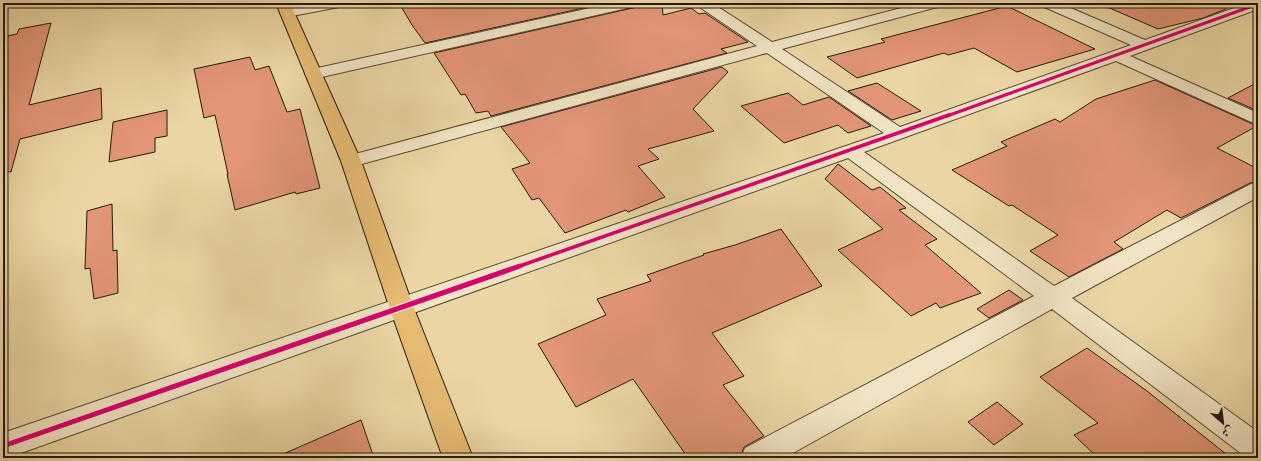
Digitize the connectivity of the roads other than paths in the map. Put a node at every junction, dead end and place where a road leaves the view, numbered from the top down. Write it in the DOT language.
graph roads {
  1 [pos="339,3"];
  2 [pos="632,3"];
  3 [pos="703,3"];
  4 [pos="936,3"];
  5 [pos="1047,3"];
  6 [pos="1258,4"];
  7 [pos="285,8"];
  8 [pos="1144,45"];
  9 [pos="772,48"];
  10 [pos="1116,54"];
  11 [pos="313,74"];
  12 [pos="1258,120"];
  13 [pos="898,134"];
  14 [pos="850,151"];
  15 [pos="351,161"];
  16 [pos="1258,189"];
  17 [pos="1054,297"];
  18 [pos="401,306"];
  19 [pos="3,446"];
  20 [pos="1258,449"];
  21 [pos="458,458"];
  22 [pos="756,458"];
  1 -- 7 [label="street"];
  2 -- 11 [label="street"];
  3 -- 9 [label="street"];
  4 -- 9 [label="street"];
  5 -- 8 [label="street"];
  6 -- 8 [label="street"];
  7 -- 11 [label="main road"];
  8 -- 10 [label="street"];
  9 -- 13 [label="street"];
  9 -- 15 [label="street"];
  10 -- 12 [label="street"];
  10 -- 13 [label="street"];
  11 -- 15 [label="main road"];
  13 -- 14 [label="street"];
  14 -- 17 [label="street"];
  14 -- 18 [label="street"];
  15 -- 18 [label="main road"];
  16 -- 17 [label="street"];
  17 -- 20 [label="street"];
  17 -- 22 [label="street"];
  18 -- 19 [label="street"];
  18 -- 21 [label="main road"];
}
